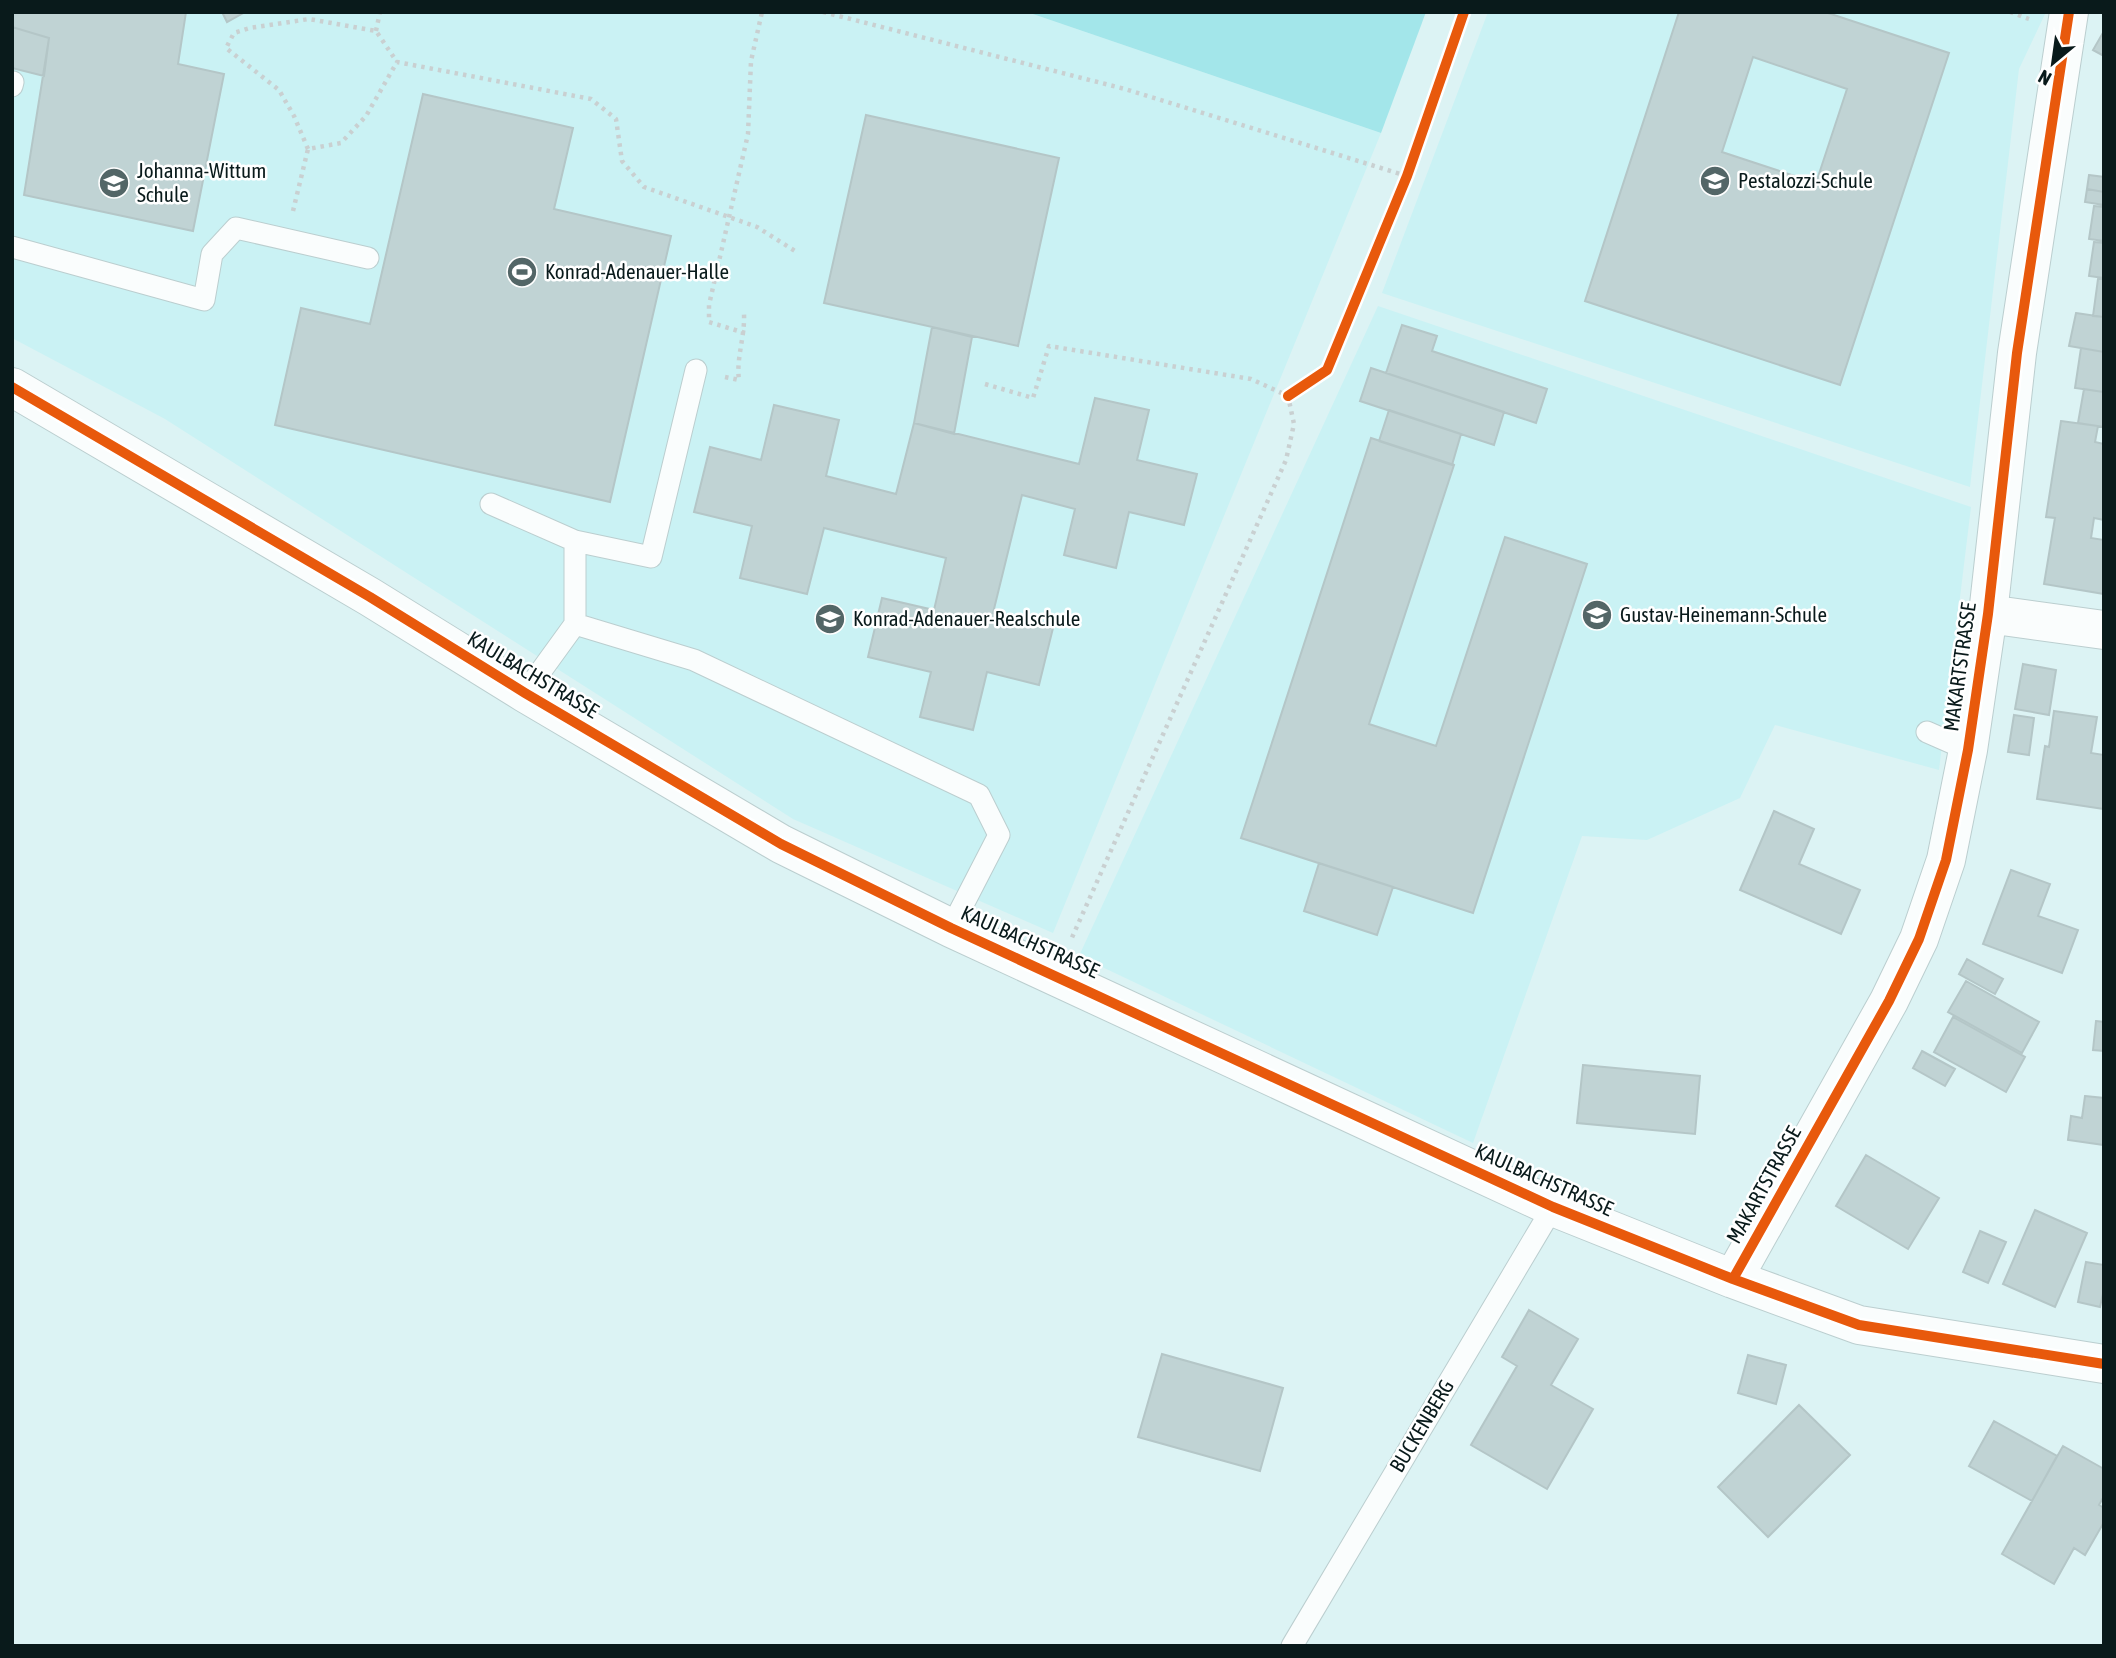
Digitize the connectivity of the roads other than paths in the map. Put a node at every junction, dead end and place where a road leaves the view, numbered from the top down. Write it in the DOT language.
graph roads {
  1 [pos="2069,12"];
  2 [pos="12,247"];
  3 [pos="368,258"];
  4 [pos="696,370"];
  5 [pos="12,387"];
  6 [pos="491,504"];
  7 [pos="575,541"];
  8 [pos="1988,614"];
  9 [pos="575,624"];
  10 [pos="2104,630"];
  11 [pos="525,693"];
  12 [pos="1927,732"];
  13 [pos="1968,750"];
  14 [pos="951,928"];
  15 [pos="1553,1207"];
  16 [pos="1733,1279"];
  17 [pos="2104,1364"];
  18 [pos="1292,1646"];
  1 -- 8 [label="street, MAKARTSTRASSE"];
  2 -- 3 [label="lane"];
  4 -- 7 [label="lane"];
  5 -- 11 [label="street, KAULBACHSTRASSE"];
  6 -- 7 [label="lane"];
  7 -- 9 [label="lane"];
  8 -- 10 [label="street"];
  8 -- 13 [label="street, MAKARTSTRASSE"];
  9 -- 11 [label="lane"];
  9 -- 14 [label="lane"];
  11 -- 14 [label="street, KAULBACHSTRASSE"];
  12 -- 13 [label="lane"];
  13 -- 16 [label="street, MAKARTSTRASSE"];
  14 -- 15 [label="street, KAULBACHSTRASSE"];
  15 -- 16 [label="street, KAULBACHSTRASSE"];
  15 -- 18 [label="lane, BUCKENBERG"];
  16 -- 17 [label="street, KAULBACHSTRASSE"];
}
